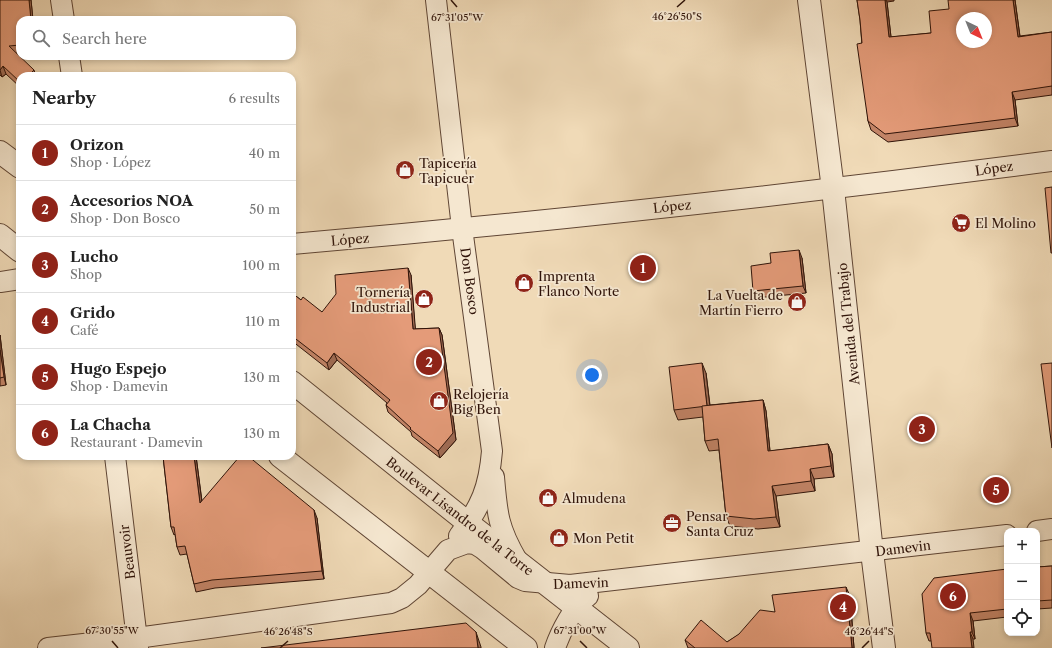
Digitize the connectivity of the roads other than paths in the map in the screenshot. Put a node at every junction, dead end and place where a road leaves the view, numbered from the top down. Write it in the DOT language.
graph roads {
  1 [pos="61,0"];
  2 [pos="436,0"];
  3 [pos="810,0"];
  4 [pos="63,16"];
  5 [pos="70,60"];
  6 [pos="71,72"];
  7 [pos="0,152"];
  8 [pos="1052,160"];
  9 [pos="16,164"];
  10 [pos="833,189"];
  11 [pos="462,228"];
  12 [pos="0,235"];
  13 [pos="296,244"];
  14 [pos="16,248"];
  15 [pos="16,280"];
  16 [pos="0,282"];
  17 [pos="296,385"];
  18 [pos="492,451"];
  19 [pos="115,460"];
  20 [pos="286,460"];
  21 [pos="468,523"];
  22 [pos="1052,529"];
  23 [pos="1040,530"];
  24 [pos="1004,535"];
  25 [pos="872,552"];
  26 [pos="440,560"];
  27 [pos="518,562"];
  28 [pos="610,582"];
  29 [pos="546,584"];
  30 [pos="577,608"];
  31 [pos="498,626"];
  32 [pos="138,643"];
  33 [pos="48,648"];
  34 [pos="511,648"];
  35 [pos="526,648"];
  36 [pos="555,648"];
  37 [pos="628,648"];
  38 [pos="884,648"];
  1 -- 4 [label="street"];
  2 -- 11 [label="street, Don Bosco"];
  3 -- 10 [label="street, Avenida del Trabajo"];
  5 -- 6 [label="street"];
  7 -- 9 [label="street"];
  8 -- 10 [label="street, López"];
  10 -- 11 [label="street, López"];
  10 -- 25 [label="street, Avenida del Trabajo"];
  11 -- 13 [label="street, López"];
  11 -- 18 [label="street, Don Bosco"];
  12 -- 14 [label="street"];
  15 -- 16 [label="street"];
  17 -- 21 [label="street, Boulevar Lisandro de la Torre"];
  18 -- 21 [label="street, Don Bosco"];
  18 -- 27 [label="street"];
  19 -- 32 [label="street, Beauvoir"];
  20 -- 26 [label="street"];
  21 -- 26 [label="street, Don Bosco"];
  21 -- 27 [label="street, Boulevar Lisandro de la Torre"];
  22 -- 23 [label="street"];
  24 -- 25 [label="street, Damevin"];
  25 -- 28 [label="street, Damevin"];
  25 -- 38 [label="street, Avenida del Trabajo"];
  26 -- 29 [label="street, Damevin"];
  26 -- 31 [label="street"];
  26 -- 32 [label="street, Damevin"];
  27 -- 29 [label="street, Boulevar Lisandro de la Torre"];
  28 -- 29 [label="street, Damevin"];
  28 -- 30 [label="street"];
  29 -- 30 [label="street, Boulevar Lisandro de la Torre"];
  30 -- 36 [label="street"];
  30 -- 37 [label="street, Boulevar Lisandro de la Torre"];
  31 -- 34 [label="street"];
  31 -- 35 [label="street"];
  32 -- 33 [label="street, Damevin"];
}
